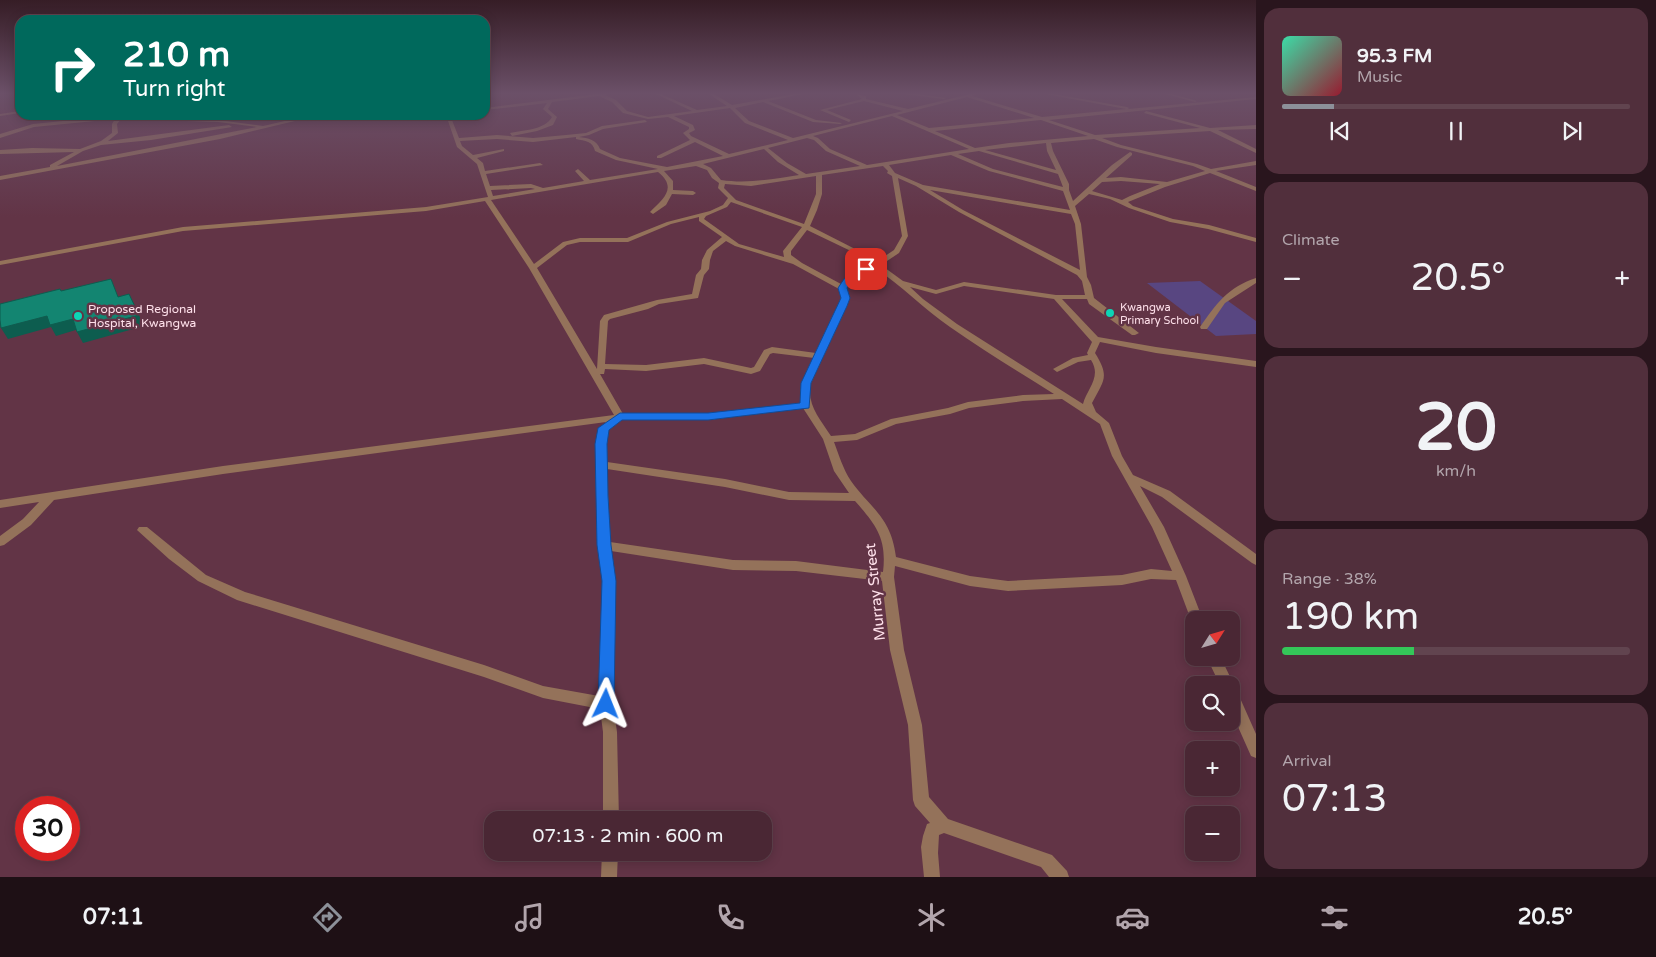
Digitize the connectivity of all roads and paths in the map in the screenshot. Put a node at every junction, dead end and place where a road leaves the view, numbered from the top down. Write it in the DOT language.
graph roads {
  1 [pos="112,135"];
  2 [pos="172,135"];
  3 [pos="228,135"];
  4 [pos="456,135"];
  5 [pos="508,135"];
  6 [pos="581,135"];
  7 [pos="687,135"];
  8 [pos="782,135"];
  9 [pos="808,135"];
  10 [pos="941,135"];
  11 [pos="1085,135"];
  12 [pos="1122,135"];
  13 [pos="1221,135"];
  14 [pos="572,136"];
  15 [pos="804,136"];
  16 [pos="497,137"];
  17 [pos="1094,138"];
  18 [pos="791,139"];
  19 [pos="458,140"];
  20 [pos="694,140"];
  21 [pos="1048,142"];
  22 [pos="102,143"];
  23 [pos="767,149"];
  24 [pos="975,149"];
  25 [pos="81,150"];
  26 [pos="502,150"];
  27 [pos="1256,151"];
  28 [pos="0,152"];
  29 [pos="949,153"];
  30 [pos="1130,154"];
  31 [pos="71,155"];
  32 [pos="659,156"];
  33 [pos="728,156"];
  34 [pos="115,157"];
  35 [pos="472,157"];
  36 [pos="1256,163"];
  37 [pos="696,164"];
  38 [pos="885,164"];
  39 [pos="540,165"];
  40 [pos="875,166"];
  41 [pos="866,167"];
  42 [pos="676,168"];
  43 [pos="46,170"];
  44 [pos="1209,170"];
  45 [pos="578,171"];
  46 [pos="660,171"];
  47 [pos="484,173"];
  48 [pos="1061,173"];
  49 [pos="894,174"];
  50 [pos="819,175"];
  51 [pos="807,176"];
  52 [pos="0,178"];
  53 [pos="1100,180"];
  54 [pos="722,182"];
  55 [pos="589,183"];
  56 [pos="1165,184"];
  57 [pos="920,186"];
  58 [pos="488,188"];
  59 [pos="1256,189"];
  60 [pos="544,190"];
  61 [pos="1066,190"];
  62 [pos="670,192"];
  63 [pos="1089,192"];
  64 [pos="693,193"];
  65 [pos="489,199"];
  66 [pos="730,199"];
  67 [pos="1125,204"];
  68 [pos="1071,206"];
  69 [pos="653,212"];
  70 [pos="1075,213"];
  71 [pos="699,216"];
  72 [pos="807,226"];
  73 [pos="725,238"];
  74 [pos="1256,240"];
  75 [pos="787,251"];
  76 [pos="770,255"];
  77 [pos="0,263"];
  78 [pos="875,264"];
  79 [pos="799,265"];
  80 [pos="534,268"];
  81 [pos="1084,276"];
  82 [pos="1256,280"];
  83 [pos="902,283"];
  84 [pos="842,288"];
  85 [pos="1056,297"];
  86 [pos="1089,297"];
  87 [pos="1204,326"];
  88 [pos="1135,333"];
  89 [pos="1095,339"];
  90 [pos="820,356"];
  91 [pos="1092,357"];
  92 [pos="1256,364"];
  93 [pos="601,366"];
  94 [pos="1057,369"];
  95 [pos="601,381"];
  96 [pos="1065,396"];
  97 [pos="806,405"];
  98 [pos="620,416"];
  99 [pos="1096,416"];
  100 [pos="828,439"];
  101 [pos="601,465"];
  102 [pos="1129,477"];
  103 [pos="859,497"];
  104 [pos="51,498"];
  105 [pos="0,504"];
  106 [pos="143,530"];
  107 [pos="0,542"];
  108 [pos="604,545"];
  109 [pos="890,560"];
  110 [pos="1256,560"];
  111 [pos="1180,576"];
  112 [pos="888,577"];
  113 [pos="1194,611"];
  114 [pos="606,704"];
  115 [pos="1240,715"];
  116 [pos="1256,751"];
  117 [pos="611,811"];
  118 [pos="943,826"];
  119 [pos="610,861"];
  120 [pos="609,877"];
  121 [pos="932,877"];
  122 [pos="1061,877"];
  1 -- 22 [label="street"];
  2 -- 22 [label="street"];
  3 -- 34 [label="street"];
  4 -- 19 [label="street"];
  5 -- 16 [label="street"];
  6 -- 14 [label="street"];
  7 -- 20 [label="street"];
  8 -- 18 [label="street"];
  9 -- 15 [label="street"];
  10 -- 24 [label="street"];
  11 -- 17 [label="street"];
  12 -- 17 [label="street"];
  13 -- 27 [label="street"];
  14 -- 16 [label="street"];
  14 -- 42 [label="street"];
  15 -- 18 [label="street"];
  15 -- 41 [label="street"];
  16 -- 19 [label="street"];
  17 -- 21 [label="street"];
  17 -- 44 [label="street"];
  18 -- 33 [label="street"];
  19 -- 35 [label="street"];
  20 -- 32 [label="street"];
  20 -- 33 [label="street"];
  21 -- 24 [label="street"];
  21 -- 48 [label="street"];
  22 -- 25 [label="street"];
  23 -- 51 [label="street"];
  24 -- 29 [label="street"];
  24 -- 48 [label="street"];
  25 -- 28 [label="street"];
  25 -- 31 [label="street"];
  26 -- 35 [label="street"];
  29 -- 38 [label="street"];
  29 -- 61 [label="street"];
  30 -- 53 [label="street"];
  31 -- 34 [label="street"];
  31 -- 43 [label="street"];
  33 -- 37 [label="street"];
  34 -- 43 [label="street"];
  35 -- 47 [label="street"];
  36 -- 44 [label="street"];
  37 -- 42 [label="street"];
  37 -- 54 [label="street"];
  38 -- 40 [label="street"];
  38 -- 49 [label="street"];
  39 -- 47 [label="street"];
  40 -- 41 [label="street"];
  40 -- 49 [label="street"];
  41 -- 50 [label="street"];
  42 -- 46 [label="street"];
  43 -- 52 [label="street"];
  44 -- 56 [label="street"];
  44 -- 59 [label="street"];
  45 -- 55 [label="street"];
  46 -- 55 [label="street"];
  46 -- 62 [label="street"];
  47 -- 58 [label="street"];
  48 -- 61 [label="street"];
  49 -- 57 [label="street"];
  49 -- 78 [label="street"];
  50 -- 51 [label="street"];
  50 -- 72 [label="street"];
  51 -- 54 [label="street"];
  53 -- 56 [label="street"];
  53 -- 63 [label="street"];
  54 -- 66 [label="street"];
  55 -- 60 [label="street"];
  56 -- 67 [label="street"];
  57 -- 70 [label="street"];
  57 -- 81 [label="street"];
  58 -- 60 [label="street"];
  58 -- 65 [label="street"];
  60 -- 65 [label="street"];
  61 -- 68 [label="street"];
  62 -- 64 [label="street"];
  62 -- 69 [label="street"];
  63 -- 67 [label="street"];
  63 -- 68 [label="street"];
  65 -- 77 [label="street"];
  65 -- 80 [label="street"];
  66 -- 71 [label="street"];
  66 -- 72 [label="street"];
  67 -- 74 [label="street"];
  68 -- 70 [label="street"];
  70 -- 81 [label="street"];
  71 -- 73 [label="street"];
  71 -- 80 [label="street"];
  72 -- 75 [label="street"];
  72 -- 78 [label="street"];
  73 -- 76 [label="street"];
  73 -- 93 [label="street"];
  75 -- 76 [label="street"];
  75 -- 79 [label="street"];
  76 -- 79 [label="street"];
  78 -- 83 [label="street"];
  78 -- 84 [label="street"];
  79 -- 84 [label="street"];
  80 -- 95 [label="street"];
  81 -- 86 [label="street"];
  82 -- 87 [label="street"];
  83 -- 85 [label="street"];
  83 -- 96 [label="street"];
  84 -- 90 [label="street"];
  85 -- 86 [label="street"];
  85 -- 89 [label="street"];
  86 -- 88 [label="street"];
  89 -- 91 [label="street"];
  89 -- 92 [label="street"];
  90 -- 93 [label="street"];
  90 -- 97 [label="street"];
  91 -- 94 [label="street"];
  91 -- 99 [label="street"];
  93 -- 95 [label="street"];
  95 -- 98 [label="street"];
  96 -- 99 [label="street"];
  96 -- 100 [label="street"];
  97 -- 98 [label="street"];
  97 -- 100 [label="street, Murray Street"];
  98 -- 101 [label="street"];
  98 -- 104 [label="street"];
  99 -- 102 [label="street"];
  100 -- 103 [label="street, Murray Street"];
  101 -- 103 [label="street"];
  101 -- 108 [label="street"];
  102 -- 110 [label="street"];
  102 -- 111 [label="street"];
  103 -- 109 [label="street, Murray Street"];
  104 -- 105 [label="street"];
  104 -- 107 [label="street"];
  106 -- 114 [label="street"];
  108 -- 112 [label="street"];
  108 -- 114 [label="street"];
  109 -- 111 [label="street"];
  109 -- 112 [label="street, Murray Street"];
  111 -- 113 [label="street"];
  112 -- 118 [label="street, Murray Street"];
  114 -- 117 [label="street"];
  115 -- 116 [label="street"];
  118 -- 121 [label="street"];
  118 -- 122 [label="street"];
  119 -- 120 [label="street"];
}
